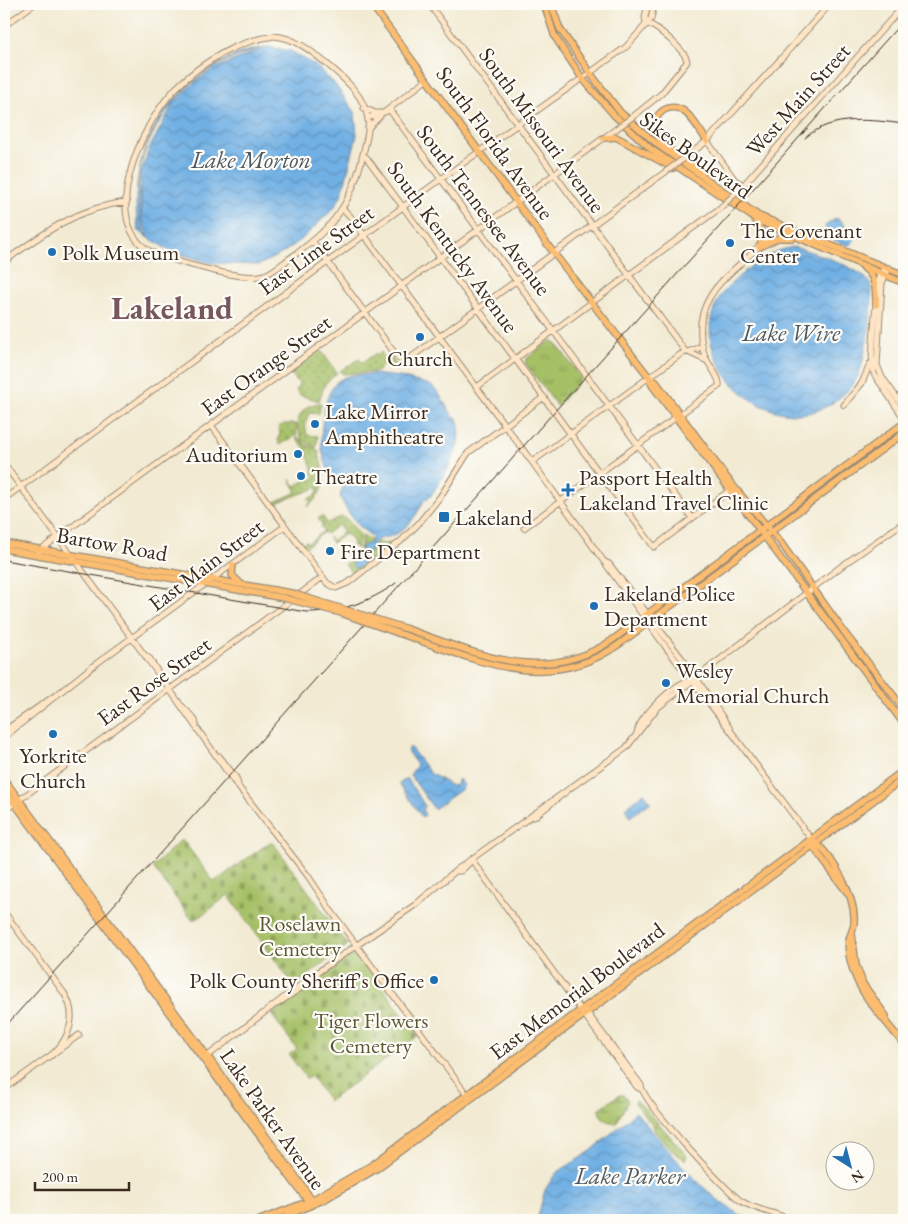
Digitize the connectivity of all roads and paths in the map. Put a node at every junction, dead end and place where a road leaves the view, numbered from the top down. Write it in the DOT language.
graph roads {
  1 [pos="34,4"];
  2 [pos="371,4"];
  3 [pos="429,4"];
  4 [pos="544,4"];
  5 [pos="551,4"];
  6 [pos="648,4"];
  7 [pos="654,4"];
  8 [pos="830,4"];
  9 [pos="904,5"];
  10 [pos="646,23"];
  11 [pos="4,26"];
  12 [pos="590,73"];
  13 [pos="582,78"];
  14 [pos="426,80"];
  15 [pos="364,108"];
  16 [pos="386,111"];
  17 [pos="368,118"];
  18 [pos="517,124"];
  19 [pos="368,128"];
  20 [pos="603,138"];
  21 [pos="707,141"];
  22 [pos="479,151"];
  23 [pos="362,158"];
  24 [pos="554,174"];
  25 [pos="692,178"];
  26 [pos="440,179"];
  27 [pos="744,185"];
  28 [pos="722,190"];
  29 [pos="127,202"];
  30 [pos="516,202"];
  31 [pos="402,207"];
  32 [pos="343,209"];
  33 [pos="751,217"];
  34 [pos="592,225"];
  35 [pos="774,225"];
  36 [pos="478,230"];
  37 [pos="364,235"];
  38 [pos="802,240"];
  39 [pos="313,242"];
  40 [pos="760,247"];
  41 [pos="553,252"];
  42 [pos="440,258"];
  43 [pos="882,259"];
  44 [pos="854,261"];
  45 [pos="4,262"];
  46 [pos="328,262"];
  47 [pos="872,262"];
  48 [pos="885,271"];
  49 [pos="904,274"];
  50 [pos="629,275"];
  51 [pos="516,280"];
  52 [pos="904,283"];
  53 [pos="402,286"];
  54 [pos="591,303"];
  55 [pos="876,304"];
  56 [pos="477,308"];
  57 [pos="365,312"];
  58 [pos="554,331"];
  59 [pos="439,336"];
  60 [pos="702,346"];
  61 [pos="685,351"];
  62 [pos="872,356"];
  63 [pos="516,359"];
  64 [pos="707,361"];
  65 [pos="649,377"];
  66 [pos="477,387"];
  67 [pos="544,397"];
  68 [pos="844,405"];
  69 [pos="609,406"];
  70 [pos="904,408"];
  71 [pos="678,416"];
  72 [pos="904,418"];
  73 [pos="904,422"];
  74 [pos="211,425"];
  75 [pos="505,426"];
  76 [pos="571,433"];
  77 [pos="904,433"];
  78 [pos="638,446"];
  79 [pos="705,456"];
  80 [pos="532,462"];
  81 [pos="4,464"];
  82 [pos="721,469"];
  83 [pos="600,474"];
  84 [pos="20,487"];
  85 [pos="730,490"];
  86 [pos="4,500"];
  87 [pos="561,502"];
  88 [pos="692,518"];
  89 [pos="904,522"];
  90 [pos="766,525"];
  91 [pos="286,526"];
  92 [pos="524,528"];
  93 [pos="760,530"];
  94 [pos="772,532"];
  95 [pos="58,537"];
  96 [pos="766,537"];
  97 [pos="4,543"];
  98 [pos="4,549"];
  99 [pos="41,550"];
  100 [pos="34,554"];
  101 [pos="71,554"];
  102 [pos="76,561"];
  103 [pos="235,563"];
  104 [pos="323,577"];
  105 [pos="214,579"];
  106 [pos="242,584"];
  107 [pos="206,585"];
  108 [pos="812,589"];
  109 [pos="807,593"];
  110 [pos="646,614"];
  111 [pos="650,622"];
  112 [pos="133,639"];
  113 [pos="694,678"];
  114 [pos="170,690"];
  115 [pos="56,695"];
  116 [pos="904,710"];
  117 [pos="904,724"];
  118 [pos="4,731"];
  119 [pos="4,737"];
  120 [pos="904,770"];
  121 [pos="904,778"];
  122 [pos="4,779"];
  123 [pos="4,789"];
  124 [pos="17,802"];
  125 [pos="4,811"];
  126 [pos="811,839"];
  127 [pos="814,845"];
  128 [pos="54,852"];
  129 [pos="472,860"];
  130 [pos="4,912"];
  131 [pos="699,926"];
  132 [pos="357,945"];
  133 [pos="652,958"];
  134 [pos="643,971"];
  135 [pos="628,975"];
  136 [pos="622,986"];
  137 [pos="584,1012"];
  138 [pos="79,1035"];
  139 [pos="535,1044"];
  140 [pos="904,1045"];
  141 [pos="52,1055"];
  142 [pos="205,1058"];
  143 [pos="523,1060"];
  144 [pos="4,1089"];
  145 [pos="469,1097"];
  146 [pos="404,1141"];
  147 [pos="397,1153"];
  148 [pos="304,1188"];
  149 [pos="325,1193"];
  150 [pos="311,1203"];
  151 [pos="260,1220"];
  152 [pos="276,1220"];
  153 [pos="791,1220"];
  1 -- 11 [label="street"];
  2 -- 14 [label="main road, South Florida Avenue"];
  3 -- 18 [label="street, South Missouri Avenue"];
  4 -- 13 [label="main road, Sikes Boulevard"];
  5 -- 12 [label="main road, Sikes Boulevard"];
  6 -- 10 [label="street"];
  7 -- 10 [label="street, East Lime Street"];
  8 -- 21 [label="street"];
  9 -- 27 [label="street, West Main Street"];
  10 -- 12 [label="street, East Lime Street"];
  10 -- 20 [label="street, East Orange Street, bridge"];
  12 -- 13 [label="street, East Lime Street"];
  12 -- 28 [label="main road, Sikes Boulevard"];
  13 -- 18 [label="street, East Lime Street"];
  13 -- 25 [label="main road, Sikes Boulevard"];
  14 -- 16 [label="street"];
  14 -- 22 [label="main road, South Florida Avenue"];
  15 -- 16 [label="street"];
  15 -- 17 [label="street"];
  15 -- 29 [label="street"];
  16 -- 17 [label="street"];
  16 -- 19 [label="street"];
  16 -- 26 [label="street, South Tennessee Avenue"];
  17 -- 19 [label="street"];
  18 -- 22 [label="street, East Lime Street"];
  18 -- 24 [label="street, South Missouri Avenue"];
  19 -- 23 [label="street"];
  20 -- 24 [label="street, East Orange Street"];
  20 -- 25 [label="main road"];
  21 -- 27 [label="street"];
  21 -- 28 [label="main road"];
  21 -- 34 [label="street, bridge"];
  22 -- 26 [label="street, East Lime Street"];
  22 -- 30 [label="main road, South Florida Avenue"];
  23 -- 31 [label="street, South Kentucky Avenue"];
  23 -- 32 [label="street"];
  24 -- 30 [label="street, East Orange Street"];
  24 -- 34 [label="street, South Missouri Avenue"];
  25 -- 33 [label="main road, Sikes Boulevard"];
  26 -- 31 [label="street, East Lime Street"];
  26 -- 36 [label="street, South Tennessee Avenue"];
  27 -- 50 [label="street, West Main Street, bridge"];
  28 -- 35 [label="main road, Sikes Boulevard"];
  29 -- 39 [label="street"];
  29 -- 45 [label="street"];
  30 -- 36 [label="street, East Orange Street"];
  30 -- 41 [label="main road, South Florida Avenue"];
  31 -- 37 [label="street, East Lime Street"];
  31 -- 42 [label="street, South Kentucky Avenue"];
  32 -- 37 [label="street"];
  32 -- 39 [label="street"];
  33 -- 35 [label="main road, Sikes Boulevard"];
  33 -- 40 [label="main road"];
  34 -- 41 [label="street"];
  34 -- 50 [label="street, South Missouri Avenue"];
  35 -- 38 [label="main road, Sikes Boulevard"];
  35 -- 40 [label="street"];
  35 -- 47 [label="main road, Sikes Boulevard"];
  36 -- 42 [label="street, East Orange Street"];
  36 -- 51 [label="street, South Tennessee Avenue"];
  37 -- 46 [label="street, East Lime Street"];
  37 -- 53 [label="street"];
  38 -- 40 [label="main road"];
  38 -- 44 [label="main road, Sikes Boulevard"];
  39 -- 46 [label="street"];
  40 -- 60 [label="street"];
  41 -- 51 [label="street"];
  41 -- 54 [label="main road, South Florida Avenue"];
  42 -- 53 [label="street, East Orange Street"];
  42 -- 56 [label="street, South Kentucky Avenue"];
  43 -- 47 [label="main road"];
  44 -- 48 [label="main road, Sikes Boulevard"];
  44 -- 55 [label="main road"];
  46 -- 57 [label="street"];
  46 -- 84 [label="street, East Lime Street"];
  47 -- 48 [label="main road, Sikes Boulevard"];
  48 -- 49 [label="main road"];
  48 -- 52 [label="main road"];
  48 -- 55 [label="street"];
  48 -- 70 [label="street"];
  50 -- 54 [label="street, West Main Street"];
  50 -- 61 [label="street, South Missouri Avenue"];
  51 -- 56 [label="street"];
  51 -- 58 [label="street, South Tennessee Avenue"];
  53 -- 57 [label="street, East Orange Street"];
  53 -- 59 [label="street"];
  54 -- 58 [label="street"];
  54 -- 65 [label="main road, South Florida Avenue"];
  55 -- 62 [label="street"];
  56 -- 59 [label="street"];
  56 -- 63 [label="street, South Kentucky Avenue"];
  57 -- 59 [label="street"];
  57 -- 74 [label="street, East Orange Street"];
  58 -- 63 [label="street"];
  58 -- 69 [label="street, South Tennessee Avenue"];
  59 -- 66 [label="street"];
  60 -- 61 [label="street"];
  60 -- 64 [label="street"];
  61 -- 64 [label="street"];
  61 -- 65 [label="street"];
  62 -- 68 [label="street"];
  62 -- 72 [label="street"];
  63 -- 66 [label="street"];
  63 -- 67 [label="street, South Kentucky Avenue"];
  64 -- 71 [label="street"];
  65 -- 69 [label="street"];
  65 -- 71 [label="main road, South Florida Avenue"];
  66 -- 75 [label="street"];
  67 -- 75 [label="street"];
  67 -- 76 [label="street, South Kentucky Avenue"];
  69 -- 76 [label="street"];
  69 -- 78 [label="street, South Tennessee Avenue"];
  71 -- 78 [label="street"];
  71 -- 79 [label="main road"];
  71 -- 82 [label="main road"];
  73 -- 90 [label="main road, Bartow Road"];
  74 -- 91 [label="street"];
  74 -- 95 [label="street, East Orange Street"];
  75 -- 80 [label="street"];
  75 -- 104 [label="street"];
  76 -- 80 [label="street"];
  76 -- 83 [label="street, South Kentucky Avenue"];
  77 -- 94 [label="main road, Bartow Road"];
  78 -- 83 [label="street"];
  78 -- 88 [label="street, South Tennessee Avenue"];
  79 -- 82 [label="main road"];
  79 -- 85 [label="main road"];
  80 -- 87 [label="street"];
  81 -- 84 [label="street"];
  82 -- 90 [label="main road"];
  83 -- 87 [label="street"];
  83 -- 88 [label="street, South Kentucky Avenue"];
  84 -- 86 [label="street, East Lime Street"];
  84 -- 95 [label="street"];
  85 -- 88 [label="street"];
  85 -- 93 [label="main road"];
  87 -- 92 [label="street"];
  87 -- 110 [label="street"];
  89 -- 108 [label="street"];
  90 -- 93 [label="main road, Bartow Road"];
  90 -- 94 [label="main road"];
  91 -- 103 [label="street, East Main Street"];
  91 -- 104 [label="street, East Main Street"];
  93 -- 96 [label="main road"];
  93 -- 110 [label="main road, Bartow Road"];
  94 -- 96 [label="main road, Bartow Road"];
  94 -- 108 [label="main road"];
  95 -- 99 [label="street, East Orange Street"];
  95 -- 101 [label="street"];
  96 -- 109 [label="main road"];
  96 -- 111 [label="main road, Bartow Road"];
  97 -- 99 [label="main road, Bartow Road"];
  98 -- 100 [label="main road, Bartow Road"];
  99 -- 100 [label="street, East Orange Street"];
  99 -- 101 [label="main road, Bartow Road"];
  100 -- 102 [label="main road, Bartow Road"];
  101 -- 102 [label="street"];
  101 -- 105 [label="main road, Bartow Road"];
  102 -- 107 [label="main road, Bartow Road"];
  102 -- 112 [label="street"];
  103 -- 105 [label="street, East Main Street"];
  103 -- 106 [label="main road"];
  104 -- 114 [label="street, East Rose Street"];
  105 -- 106 [label="main road, Bartow Road"];
  105 -- 107 [label="street, East Main Street"];
  106 -- 110 [label="main road, Bartow Road, bridge"];
  107 -- 111 [label="main road, Bartow Road, bridge"];
  107 -- 112 [label="street, East Main Street"];
  108 -- 109 [label="street"];
  108 -- 116 [label="main road"];
  109 -- 113 [label="street"];
  109 -- 117 [label="main road"];
  110 -- 111 [label="street"];
  111 -- 113 [label="street"];
  112 -- 114 [label="street"];
  112 -- 115 [label="street, East Main Street"];
  113 -- 126 [label="street"];
  113 -- 129 [label="street"];
  114 -- 124 [label="street, East Rose Street"];
  114 -- 132 [label="street"];
  115 -- 118 [label="street, East Main Street"];
  115 -- 119 [label="street, East Main Street"];
  120 -- 126 [label="main road"];
  121 -- 127 [label="main road, East Memorial Boulevard"];
  122 -- 124 [label="main road, Lake Parker Avenue"];
  123 -- 124 [label="main road, Lake Parker Avenue"];
  124 -- 125 [label="street, East Rose Street"];
  124 -- 128 [label="main road, Lake Parker Avenue"];
  124 -- 128 [label="main road, Lake Parker Avenue"];
  126 -- 127 [label="main road"];
  126 -- 131 [label="main road"];
  127 -- 131 [label="main road, East Memorial Boulevard"];
  127 -- 140 [label="main road"];
  128 -- 142 [label="main road, Lake Parker Avenue"];
  128 -- 142 [label="main road, Lake Parker Avenue"];
  129 -- 132 [label="street"];
  129 -- 137 [label="street"];
  130 -- 141 [label="street"];
  131 -- 133 [label="main road, East Memorial Boulevard"];
  131 -- 134 [label="main road, East Memorial Boulevard"];
  132 -- 142 [label="street"];
  132 -- 145 [label="street"];
  133 -- 134 [label="main road"];
  133 -- 135 [label="main road, East Memorial Boulevard"];
  134 -- 136 [label="main road, East Memorial Boulevard"];
  135 -- 136 [label="main road"];
  135 -- 137 [label="main road, East Memorial Boulevard"];
  136 -- 137 [label="main road, East Memorial Boulevard"];
  137 -- 139 [label="main road, East Memorial Boulevard"];
  137 -- 143 [label="main road, East Memorial Boulevard"];
  137 -- 153 [label="street"];
  138 -- 141 [label="street"];
  139 -- 143 [label="main road"];
  139 -- 145 [label="main road, East Memorial Boulevard"];
  141 -- 144 [label="street"];
  142 -- 148 [label="main road, Lake Parker Avenue"];
  142 -- 150 [label="main road, Lake Parker Avenue"];
  143 -- 145 [label="main road, East Memorial Boulevard"];
  145 -- 146 [label="main road, East Memorial Boulevard"];
  145 -- 147 [label="main road, East Memorial Boulevard"];
  146 -- 147 [label="main road"];
  146 -- 149 [label="main road, East Memorial Boulevard"];
  147 -- 150 [label="main road, East Memorial Boulevard"];
  148 -- 149 [label="main road"];
  148 -- 150 [label="main road, Lake Parker Avenue"];
  149 -- 150 [label="main road, East Memorial Boulevard"];
  150 -- 151 [label="main road, East Memorial Boulevard"];
  150 -- 152 [label="main road, East Memorial Boulevard"];
}
